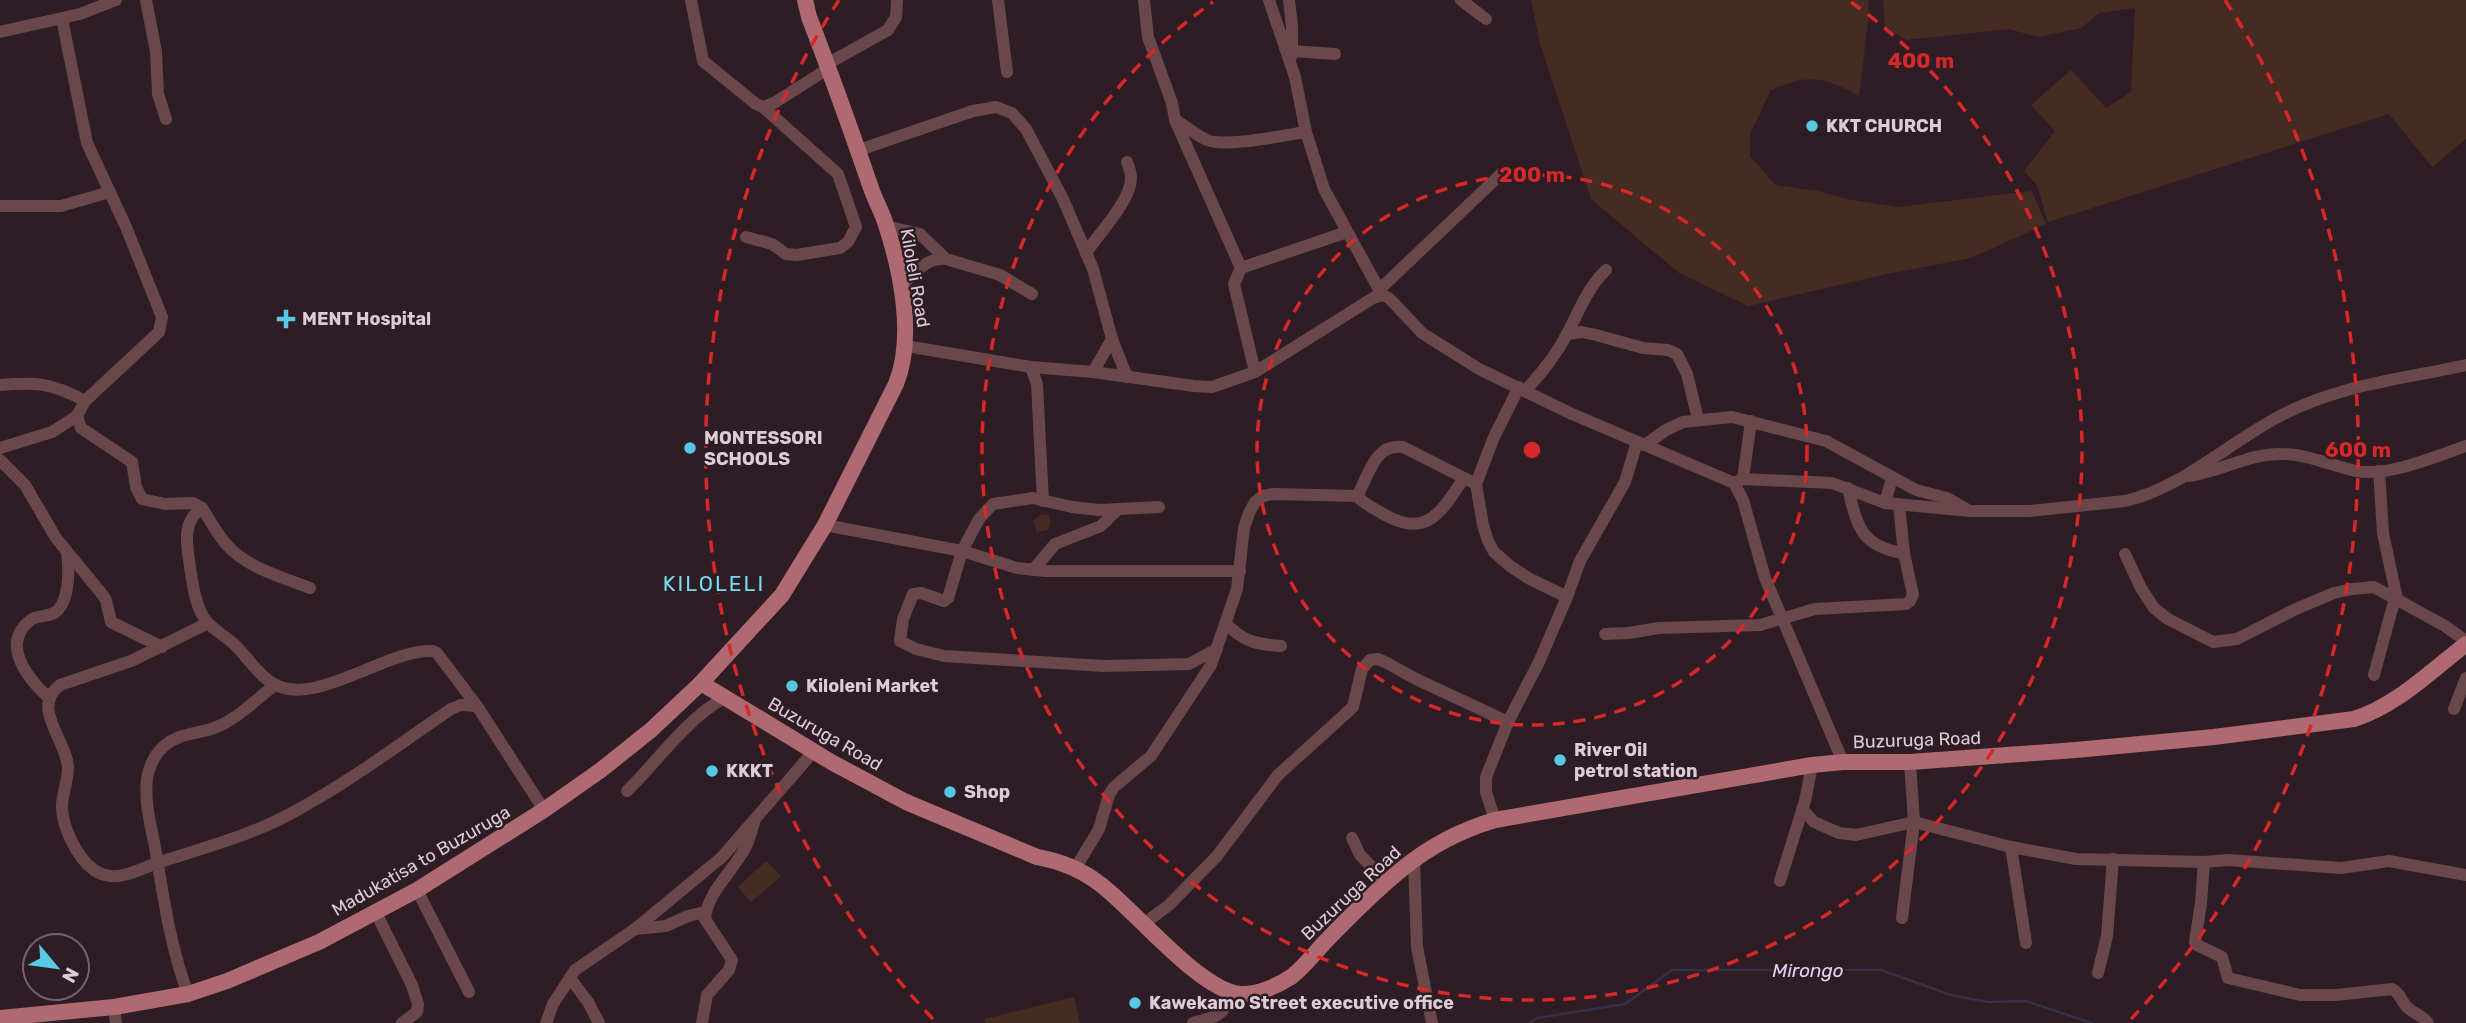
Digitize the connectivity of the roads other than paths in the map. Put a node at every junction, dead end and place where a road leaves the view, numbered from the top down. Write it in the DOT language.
graph roads {
  1 [pos="116,0"];
  2 [pos="146,0"];
  3 [pos="691,0"];
  4 [pos="806,0"];
  5 [pos="897,0"];
  6 [pos="998,0"];
  7 [pos="1144,0"];
  8 [pos="1269,0"];
  9 [pos="1289,0"];
  10 [pos="1461,0"];
  11 [pos="62,19"];
  12 [pos="1486,19"];
  13 [pos="0,32"];
  14 [pos="1335,54"];
  15 [pos="1292,57"];
  16 [pos="828,66"];
  17 [pos="1007,72"];
  18 [pos="763,107"];
  19 [pos="166,118"];
  20 [pos="1175,120"];
  21 [pos="1306,132"];
  22 [pos="859,150"];
  23 [pos="1127,162"];
  24 [pos="1502,173"];
  25 [pos="110,192"];
  26 [pos="0,206"];
  27 [pos="886,226"];
  28 [pos="1347,232"];
  29 [pos="746,237"];
  30 [pos="1086,253"];
  31 [pos="946,259"];
  32 [pos="1241,268"];
  33 [pos="1606,270"];
  34 [pos="900,288"];
  35 [pos="1032,293"];
  36 [pos="1381,293"];
  37 [pos="1567,334"];
  38 [pos="1112,339"];
  39 [pos="906,346"];
  40 [pos="2466,365"];
  41 [pos="1031,367"];
  42 [pos="1093,372"];
  43 [pos="1255,372"];
  44 [pos="1127,377"];
  45 [pos="0,385"];
  46 [pos="1522,389"];
  47 [pos="85,401"];
  48 [pos="77,416"];
  49 [pos="1698,419"];
  50 [pos="1751,421"];
  51 [pos="1641,444"];
  52 [pos="2466,446"];
  53 [pos="0,448"];
  54 [pos="0,460"];
  55 [pos="2379,471"];
  56 [pos="2186,476"];
  57 [pos="1892,478"];
  58 [pos="1470,481"];
  59 [pos="1738,481"];
  60 [pos="1847,488"];
  61 [pos="1357,496"];
  62 [pos="1043,500"];
  63 [pos="1892,504"];
  64 [pos="1159,507"];
  65 [pos="202,508"];
  66 [pos="1118,509"];
  67 [pos="1970,511"];
  68 [pos="825,525"];
  69 [pos="66,551"];
  70 [pos="962,551"];
  71 [pos="1904,553"];
  72 [pos="2125,554"];
  73 [pos="1033,570"];
  74 [pos="1240,571"];
  75 [pos="310,588"];
  76 [pos="1567,597"];
  77 [pos="2396,599"];
  78 [pos="1782,619"];
  79 [pos="208,623"];
  80 [pos="1226,624"];
  81 [pos="1605,634"];
  82 [pos="1280,646"];
  83 [pos="162,647"];
  84 [pos="2465,647"];
  85 [pos="1217,649"];
  86 [pos="2374,675"];
  87 [pos="2466,678"];
  88 [pos="701,683"];
  89 [pos="275,685"];
  90 [pos="49,698"];
  91 [pos="724,698"];
  92 [pos="477,706"];
  93 [pos="2455,709"];
  94 [pos="1507,722"];
  95 [pos="814,751"];
  96 [pos="1843,762"];
  97 [pos="1910,762"];
  98 [pos="1812,765"];
  99 [pos="626,791"];
  100 [pos="1802,809"];
  101 [pos="544,810"];
  102 [pos="1495,820"];
  103 [pos="754,821"];
  104 [pos="1914,822"];
  105 [pos="1352,838"];
  106 [pos="2011,848"];
  107 [pos="2113,859"];
  108 [pos="1414,860"];
  109 [pos="2204,862"];
  110 [pos="157,863"];
  111 [pos="1075,869"];
  112 [pos="2466,875"];
  113 [pos="1780,881"];
  114 [pos="1387,882"];
  115 [pos="417,890"];
  116 [pos="375,911"];
  117 [pos="705,912"];
  118 [pos="1902,918"];
  119 [pos="1145,923"];
  120 [pos="635,929"];
  121 [pos="2026,943"];
  122 [pos="2098,973"];
  123 [pos="570,978"];
  124 [pos="1226,990"];
  125 [pos="469,992"];
  126 [pos="188,994"];
  127 [pos="115,1015"];
  128 [pos="0,1018"];
  129 [pos="402,1023"];
  130 [pos="546,1023"];
  131 [pos="599,1023"];
  132 [pos="702,1023"];
  133 [pos="1193,1023"];
  134 [pos="1432,1023"];
  135 [pos="2428,1023"];
  1 -- 11 [label="street"];
  2 -- 19 [label="street"];
  3 -- 18 [label="street"];
  4 -- 16 [label="main road, Kiloleli Road"];
  5 -- 16 [label="street"];
  6 -- 17 [label="street"];
  7 -- 20 [label="street"];
  8 -- 15 [label="street"];
  9 -- 15 [label="street"];
  10 -- 12 [label="street"];
  11 -- 13 [label="street"];
  11 -- 25 [label="street"];
  14 -- 15 [label="street"];
  15 -- 21 [label="street"];
  16 -- 18 [label="street"];
  16 -- 22 [label="main road, Kiloleli Road"];
  18 -- 29 [label="street"];
  20 -- 21 [label="street"];
  20 -- 32 [label="street"];
  21 -- 28 [label="street"];
  22 -- 27 [label="main road, Kiloleli Road"];
  22 -- 30 [label="street"];
  23 -- 30 [label="street"];
  24 -- 36 [label="street"];
  25 -- 26 [label="street"];
  25 -- 47 [label="street"];
  27 -- 31 [label="street"];
  27 -- 34 [label="main road, Kiloleli Road"];
  28 -- 32 [label="street"];
  28 -- 36 [label="street"];
  30 -- 38 [label="street"];
  31 -- 34 [label="street"];
  31 -- 35 [label="street"];
  32 -- 43 [label="street"];
  33 -- 37 [label="street"];
  34 -- 39 [label="main road, Kiloleli Road"];
  36 -- 43 [label="street"];
  36 -- 46 [label="street"];
  37 -- 46 [label="street"];
  37 -- 49 [label="street"];
  38 -- 42 [label="street"];
  38 -- 44 [label="street"];
  39 -- 41 [label="street"];
  39 -- 68 [label="main road, Kiloleli Road"];
  40 -- 56 [label="street"];
  41 -- 42 [label="street"];
  41 -- 62 [label="street"];
  42 -- 44 [label="street"];
  43 -- 44 [label="street"];
  45 -- 47 [label="street"];
  46 -- 51 [label="street"];
  46 -- 58 [label="street"];
  47 -- 48 [label="street"];
  48 -- 53 [label="street"];
  48 -- 65 [label="street"];
  49 -- 50 [label="street"];
  49 -- 51 [label="street"];
  50 -- 57 [label="street"];
  50 -- 59 [label="street"];
  51 -- 59 [label="street"];
  51 -- 76 [label="street"];
  52 -- 55 [label="street"];
  54 -- 69 [label="street"];
  55 -- 56 [label="street"];
  55 -- 77 [label="street"];
  56 -- 67 [label="street"];
  57 -- 63 [label="street"];
  57 -- 67 [label="street"];
  58 -- 61 [label="street"];
  58 -- 61 [label="street"];
  58 -- 76 [label="street"];
  59 -- 60 [label="street"];
  59 -- 78 [label="street"];
  60 -- 63 [label="street"];
  60 -- 71 [label="street"];
  61 -- 74 [label="street"];
  62 -- 66 [label="street"];
  62 -- 70 [label="street"];
  63 -- 67 [label="street"];
  63 -- 71 [label="street"];
  64 -- 66 [label="street"];
  65 -- 75 [label="street"];
  65 -- 79 [label="street"];
  66 -- 73 [label="street"];
  68 -- 70 [label="street"];
  68 -- 88 [label="main road, Kiloleli Road"];
  69 -- 83 [label="street"];
  69 -- 90 [label="street"];
  70 -- 73 [label="street"];
  70 -- 85 [label="street"];
  71 -- 78 [label="street"];
  72 -- 77 [label="street"];
  73 -- 74 [label="street"];
  74 -- 80 [label="street"];
  76 -- 94 [label="street"];
  77 -- 84 [label="street"];
  77 -- 86 [label="street"];
  78 -- 81 [label="street"];
  78 -- 96 [label="street"];
  79 -- 83 [label="street"];
  79 -- 89 [label="street"];
  80 -- 82 [label="street"];
  80 -- 85 [label="street"];
  83 -- 90 [label="street"];
  84 -- 97 [label="main road, Buzuruga Road"];
  85 -- 111 [label="street"];
  87 -- 93 [label="street"];
  88 -- 91 [label="main road, Buzuruga Road"];
  88 -- 101 [label="main road, Madukatisa to Buzuruga"];
  89 -- 92 [label="street"];
  89 -- 110 [label="street"];
  90 -- 110 [label="street"];
  91 -- 95 [label="main road, Buzuruga Road"];
  91 -- 99 [label="street"];
  92 -- 101 [label="street"];
  92 -- 110 [label="street"];
  94 -- 102 [label="street"];
  94 -- 119 [label="street"];
  95 -- 103 [label="street"];
  95 -- 111 [label="main road, Buzuruga Road"];
  96 -- 97 [label="main road, Buzuruga Road"];
  96 -- 98 [label="main road, Buzuruga Road"];
  97 -- 104 [label="street"];
  98 -- 100 [label="street"];
  98 -- 102 [label="main road, Buzuruga Road"];
  100 -- 104 [label="street"];
  100 -- 113 [label="street"];
  101 -- 115 [label="main road, Madukatisa to Buzuruga"];
  102 -- 108 [label="main road, Buzuruga Road"];
  103 -- 117 [label="street"];
  103 -- 120 [label="street"];
  104 -- 106 [label="street"];
  104 -- 118 [label="street"];
  105 -- 114 [label="street"];
  106 -- 107 [label="street"];
  106 -- 121 [label="street"];
  107 -- 109 [label="street"];
  107 -- 122 [label="street"];
  108 -- 114 [label="main road, Buzuruga Road"];
  108 -- 134 [label="street"];
  109 -- 112 [label="street"];
  109 -- 135 [label="street"];
  110 -- 126 [label="street"];
  111 -- 119 [label="main road, Buzuruga Road"];
  114 -- 124 [label="main road, Buzuruga Road"];
  115 -- 116 [label="main road, Madukatisa to Buzuruga"];
  115 -- 125 [label="street"];
  116 -- 126 [label="main road, Madukatisa to Buzuruga"];
  116 -- 129 [label="street"];
  117 -- 120 [label="street"];
  117 -- 132 [label="street"];
  119 -- 124 [label="main road, Buzuruga Road"];
  120 -- 123 [label="street"];
  123 -- 130 [label="street"];
  123 -- 131 [label="street"];
  124 -- 133 [label="street"];
  126 -- 127 [label="main road, Madukatisa to Buzuruga"];
  127 -- 128 [label="main road, Madukatisa to Buzuruga"];
}
